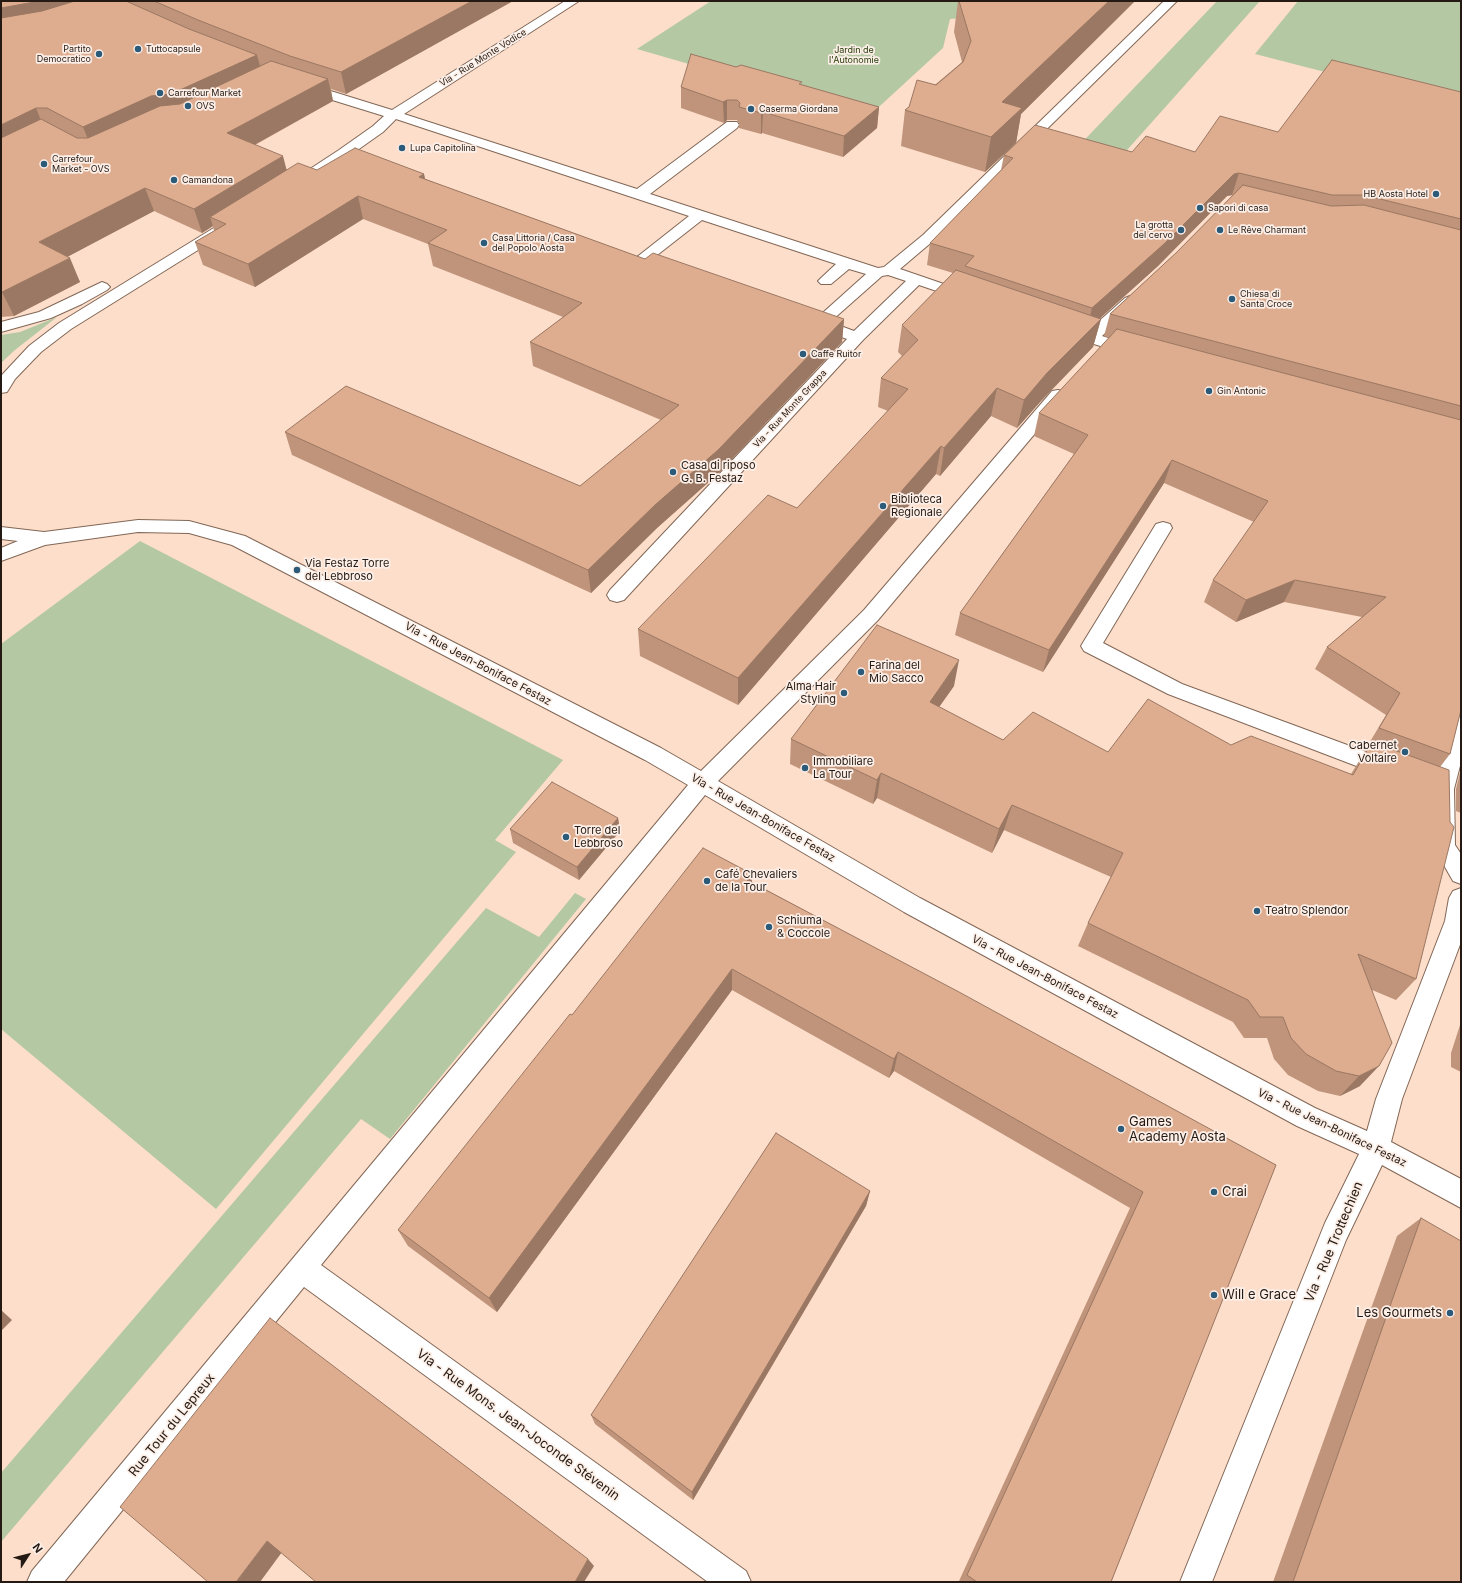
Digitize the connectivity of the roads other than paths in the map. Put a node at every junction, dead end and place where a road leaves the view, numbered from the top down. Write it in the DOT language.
graph roads {
  1 [pos="573,1"];
  2 [pos="1171,1"];
  3 [pos="291,82"];
  4 [pos="393,115"];
  5 [pos="732,125"];
  6 [pos="277,195"];
  7 [pos="639,195"];
  8 [pos="699,215"];
  9 [pos="230,224"];
  10 [pos="184,253"];
  11 [pos="628,254"];
  12 [pos="642,260"];
  13 [pos="847,263"];
  14 [pos="657,265"];
  15 [pos="883,271"];
  16 [pos="918,279"];
  17 [pos="826,281"];
  18 [pos="1140,292"];
  19 [pos="985,302"];
  20 [pos="797,316"];
  21 [pos="819,324"];
  22 [pos="1052,325"];
  23 [pos="1,328"];
  24 [pos="857,338"];
  25 [pos="1090,338"];
  26 [pos="1151,356"];
  27 [pos="1070,383"];
  28 [pos="1,388"];
  29 [pos="1163,528"];
  30 [pos="1,533"];
  31 [pos="42,539"];
  32 [pos="1,555"];
  33 [pos="617,595"];
  34 [pos="1461,721"];
  35 [pos="1406,775"];
  36 [pos="703,783"];
  37 [pos="1461,874"];
  38 [pos="1461,898"];
  39 [pos="1376,1148"];
  40 [pos="1461,1194"];
  41 [pos="301,1268"];
  42 [pos="43,1582"];
  43 [pos="735,1582"];
  44 [pos="1196,1582"];
  1 -- 4 [label="street, Via - Rue Monte Vodice"];
  2 -- 15 [label="street"];
  3 -- 4 [label="street"];
  4 -- 6 [label="street, Via - Rue Monte Vodice"];
  4 -- 7 [label="street"];
  5 -- 7 [label="street"];
  7 -- 8 [label="street"];
  8 -- 12 [label="street"];
  8 -- 13 [label="street"];
  9 -- 10 [label="street"];
  10 -- 23 [label="street"];
  10 -- 28 [label="street"];
  11 -- 12 [label="street"];
  12 -- 14 [label="street"];
  13 -- 15 [label="street"];
  13 -- 17 [label="street"];
  15 -- 16 [label="street"];
  15 -- 21 [label="street"];
  16 -- 19 [label="street"];
  16 -- 24 [label="street, Via - Rue Monte Grappa"];
  18 -- 25 [label="street"];
  20 -- 21 [label="street"];
  21 -- 24 [label="street"];
  22 -- 25 [label="street"];
  24 -- 33 [label="street, Via - Rue Monte Grappa"];
  25 -- 26 [label="street"];
  27 -- 36 [label="street, Rue Tour du Lepreux"];
  29 -- 35 [label="street"];
  30 -- 31 [label="street"];
  31 -- 32 [label="street"];
  31 -- 36 [label="street, Via - Rue Jean-Boniface Festaz"];
  34 -- 37 [label="street"];
  36 -- 39 [label="street, Via - Rue Jean-Boniface Festaz"];
  36 -- 41 [label="street, Rue Tour du Lepreux"];
  38 -- 39 [label="street, Via - Rue Trottechien"];
  39 -- 40 [label="street, Via - Rue Jean-Boniface Festaz"];
  39 -- 44 [label="street, Via - Rue Trottechien"];
  41 -- 42 [label="street, Rue Tour du Lepreux"];
  41 -- 43 [label="street, Via - Rue Mons. Jean-Joconde Stévenin"];
}
